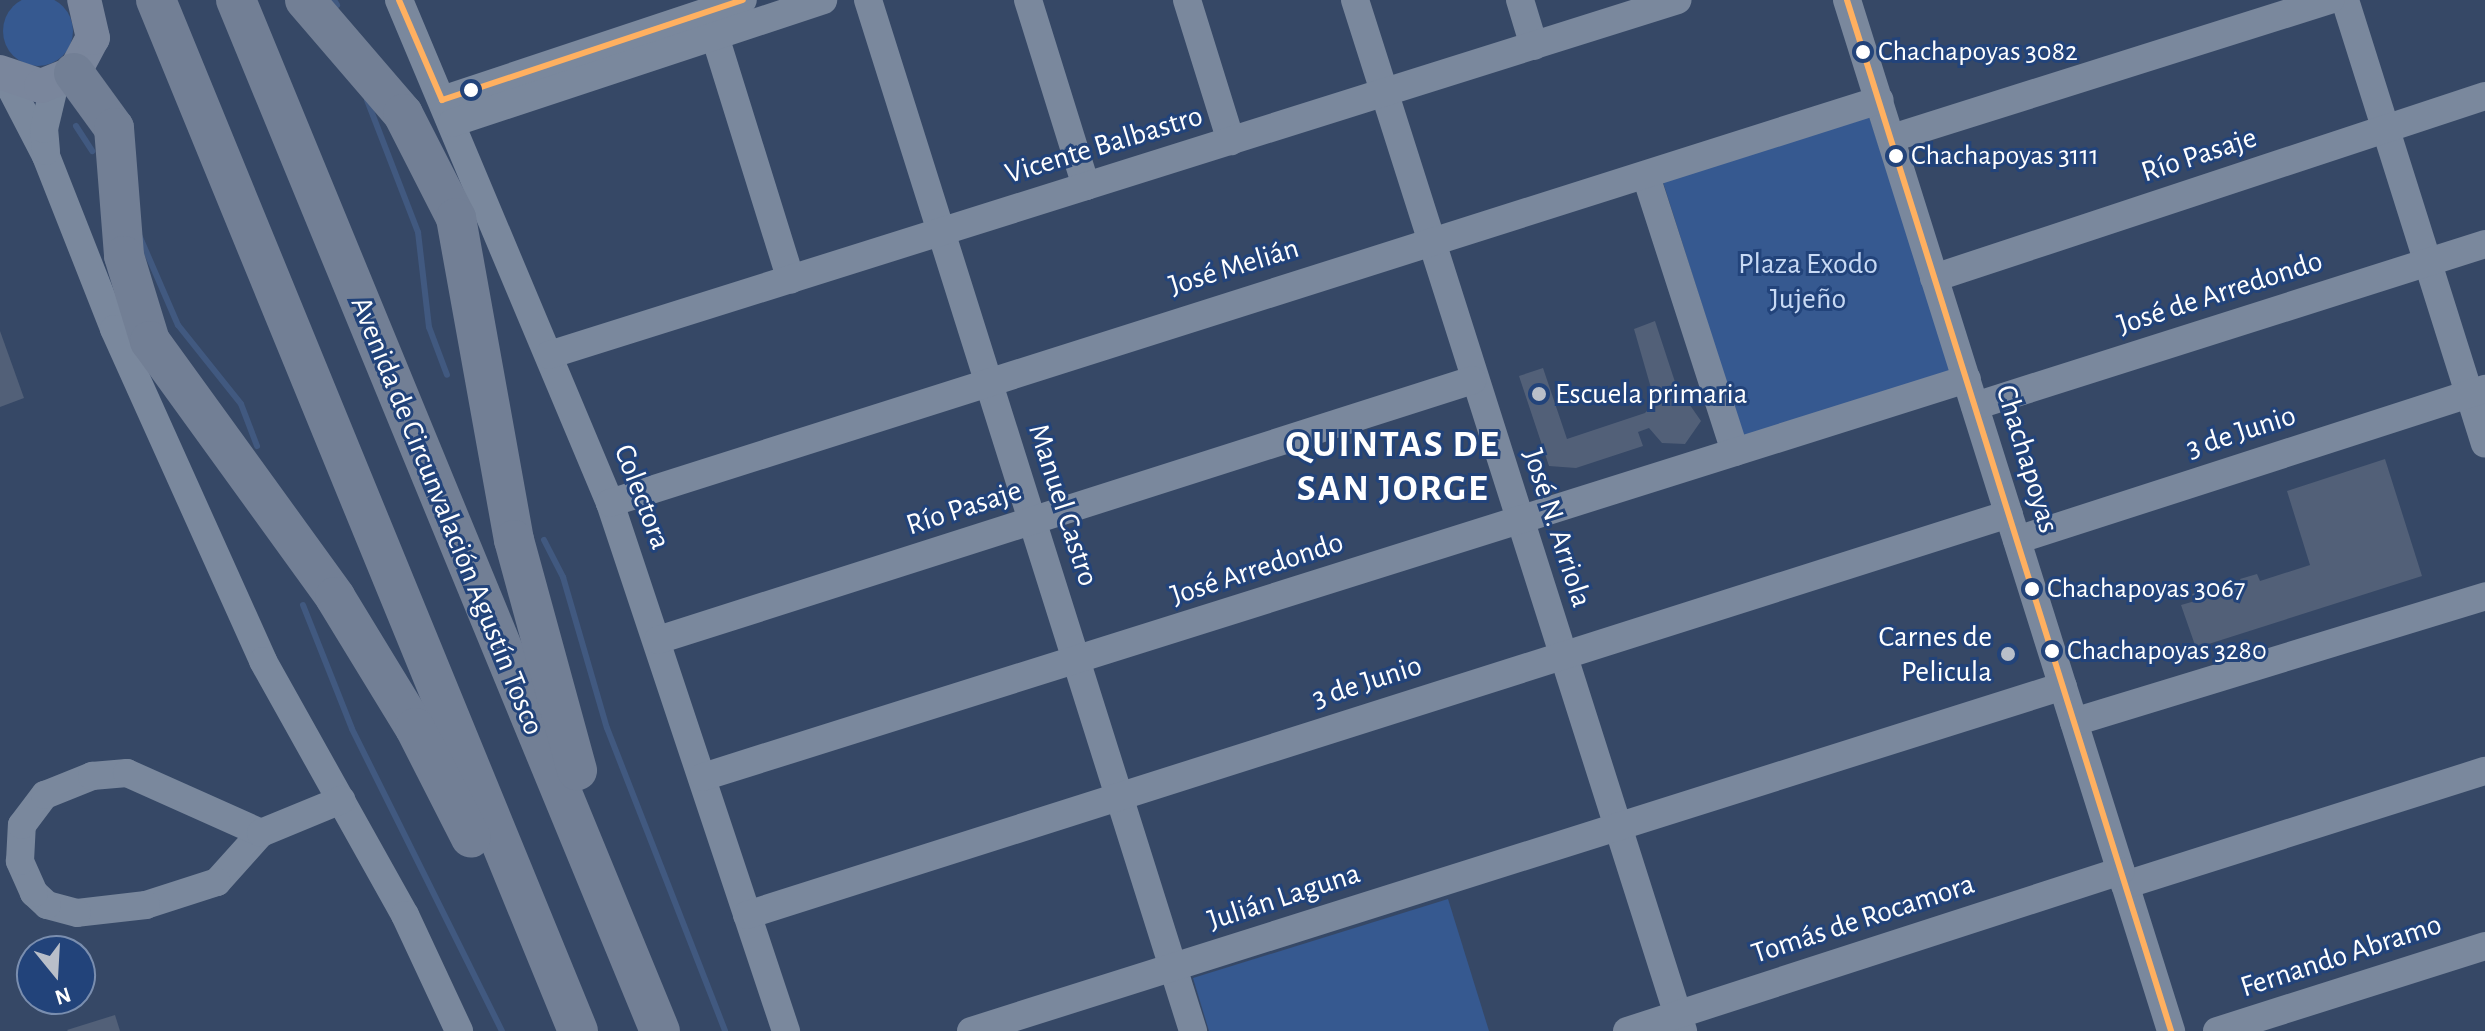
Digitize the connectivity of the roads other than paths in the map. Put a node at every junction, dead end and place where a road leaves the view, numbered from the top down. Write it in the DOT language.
graph roads {
  1 [pos="236,0"];
  2 [pos="305,0"];
  3 [pos="399,0"];
  4 [pos="743,0"];
  5 [pos="823,0"];
  6 [pos="868,0"];
  7 [pos="1028,0"];
  8 [pos="1187,0"];
  9 [pos="1355,0"];
  10 [pos="1520,0"];
  11 [pos="1678,0"];
  12 [pos="1847,0"];
  13 [pos="2331,0"];
  14 [pos="2345,0"];
  15 [pos="94,8"];
  16 [pos="160,10"];
  17 [pos="708,15"];
  18 [pos="1534,46"];
  19 [pos="1,73"];
  20 [pos="64,78"];
  21 [pos="1385,91"];
  22 [pos="2485,96"];
  23 [pos="1880,100"];
  24 [pos="447,111"];
  25 [pos="10,113"];
  26 [pos="2384,130"];
  27 [pos="1892,138"];
  28 [pos="1231,141"];
  29 [pos="46,156"];
  30 [pos="1646,176"];
  31 [pos="1086,186"];
  32 [pos="940,232"];
  33 [pos="1430,240"];
  34 [pos="2485,244"];
  35 [pos="2427,262"];
  36 [pos="1934,278"];
  37 [pos="791,280"];
  38 [pos="549,355"];
  39 [pos="1967,379"];
  40 [pos="987,380"];
  41 [pos="1473,380"];
  42 [pos="2477,392"];
  43 [pos="1975,406"];
  44 [pos="2485,443"];
  45 [pos="1735,452"];
  46 [pos="610,503"];
  47 [pos="1519,521"];
  48 [pos="1033,522"];
  49 [pos="2013,527"];
  50 [pos="2485,596"];
  51 [pos="658,640"];
  52 [pos="1562,655"];
  53 [pos="1077,662"];
  54 [pos="2063,686"];
  55 [pos="2074,722"];
  56 [pos="2485,771"];
  57 [pos="703,777"];
  58 [pos="1119,796"];
  59 [pos="341,800"];
  60 [pos="1617,826"];
  61 [pos="261,833"];
  62 [pos="2123,878"];
  63 [pos="747,915"];
  64 [pos="618,934"];
  65 [pos="2485,946"];
  66 [pos="1173,968"];
  67 [pos="1681,1023"];
  68 [pos="459,1031"];
  69 [pos="555,1031"];
  70 [pos="578,1031"];
  71 [pos="660,1031"];
  72 [pos="786,1031"];
  73 [pos="971,1031"];
  74 [pos="1193,1031"];
  75 [pos="1627,1031"];
  76 [pos="2171,1031"];
  77 [pos="2217,1031"];
  1 -- 64 [label="highway, Avenida de Circunvalación Agustín Tosco"];
  2 -- 64 [label="highway"];
  3 -- 24 [label="street, Colectora"];
  4 -- 17 [label="street"];
  5 -- 17 [label="street"];
  6 -- 32 [label="street, Manuel Castro"];
  7 -- 31 [label="street"];
  8 -- 28 [label="street"];
  9 -- 21 [label="street, José N. Arriola"];
  10 -- 18 [label="street"];
  11 -- 18 [label="street, Vicente Balbastro"];
  12 -- 23 [label="street, Chachapoyas"];
  13 -- 27 [label="street"];
  14 -- 26 [label="street"];
  15 -- 20 [label="main road"];
  16 -- 70 [label="highway"];
  17 -- 24 [label="street"];
  17 -- 37 [label="street"];
  18 -- 21 [label="street, Vicente Balbastro"];
  19 -- 20 [label="main road"];
  19 -- 25 [label="street"];
  20 -- 29 [label="street"];
  20 -- 69 [label="highway"];
  21 -- 28 [label="street, Vicente Balbastro"];
  21 -- 33 [label="street, José N. Arriola"];
  22 -- 26 [label="street, Río Pasaje"];
  23 -- 27 [label="street, Chachapoyas"];
  23 -- 30 [label="street, José Melián"];
  24 -- 38 [label="street, Colectora"];
  25 -- 29 [label="street"];
  26 -- 35 [label="street"];
  26 -- 36 [label="street, Río Pasaje"];
  27 -- 36 [label="street, Chachapoyas"];
  28 -- 31 [label="street, Vicente Balbastro"];
  29 -- 59 [label="street"];
  30 -- 33 [label="street, José Melián"];
  30 -- 45 [label="street"];
  31 -- 32 [label="street, Vicente Balbastro"];
  32 -- 37 [label="street, Vicente Balbastro"];
  32 -- 40 [label="street, Manuel Castro"];
  33 -- 40 [label="street, José Melián"];
  33 -- 41 [label="street, José N. Arriola"];
  34 -- 35 [label="street, José de Arredondo"];
  35 -- 42 [label="street"];
  35 -- 43 [label="street, José de Arredondo"];
  36 -- 39 [label="street, Chachapoyas"];
  37 -- 38 [label="street, Vicente Balbastro"];
  38 -- 46 [label="street, Colectora"];
  39 -- 43 [label="street, Chachapoyas"];
  39 -- 45 [label="street, José Arredondo"];
  40 -- 46 [label="street, José Melián"];
  40 -- 48 [label="street, Manuel Castro"];
  41 -- 47 [label="street, José N. Arriola"];
  41 -- 48 [label="street, Río Pasaje"];
  42 -- 44 [label="street"];
  42 -- 49 [label="street, 3 de Junio"];
  43 -- 49 [label="street, Chachapoyas"];
  45 -- 47 [label="street, José Arredondo"];
  46 -- 51 [label="street, Colectora"];
  47 -- 52 [label="street, José N. Arriola"];
  47 -- 53 [label="street, José Arredondo"];
  48 -- 51 [label="street, Río Pasaje"];
  48 -- 53 [label="street, Manuel Castro"];
  49 -- 52 [label="street, 3 de Junio"];
  49 -- 54 [label="street, Chachapoyas"];
  50 -- 55 [label="street"];
  51 -- 57 [label="street, Colectora"];
  52 -- 58 [label="street, 3 de Junio"];
  52 -- 60 [label="street, José N. Arriola"];
  53 -- 57 [label="street, José Arredondo"];
  53 -- 58 [label="street, Manuel Castro"];
  54 -- 55 [label="street, Chachapoyas"];
  54 -- 60 [label="street, Julián Laguna"];
  55 -- 62 [label="street, Chachapoyas"];
  56 -- 62 [label="street, Tomás de Rocamora"];
  57 -- 63 [label="street, Colectora"];
  58 -- 63 [label="street, 3 de Junio"];
  58 -- 66 [label="street, Manuel Castro"];
  59 -- 61 [label="street"];
  59 -- 68 [label="street"];
  60 -- 66 [label="street, Julián Laguna"];
  60 -- 67 [label="street, José N. Arriola"];
  61 -- 61 [label="street"];
  62 -- 67 [label="street, Tomás de Rocamora"];
  62 -- 76 [label="street, Chachapoyas"];
  63 -- 72 [label="street, Colectora"];
  64 -- 71 [label="highway, Avenida de Circunvalación Agustín Tosco"];
  65 -- 77 [label="street, Fernando Abramo"];
  66 -- 73 [label="street, Julián Laguna"];
  66 -- 74 [label="street, Manuel Castro"];
  67 -- 75 [label="street, Tomás de Rocamora"];
}
